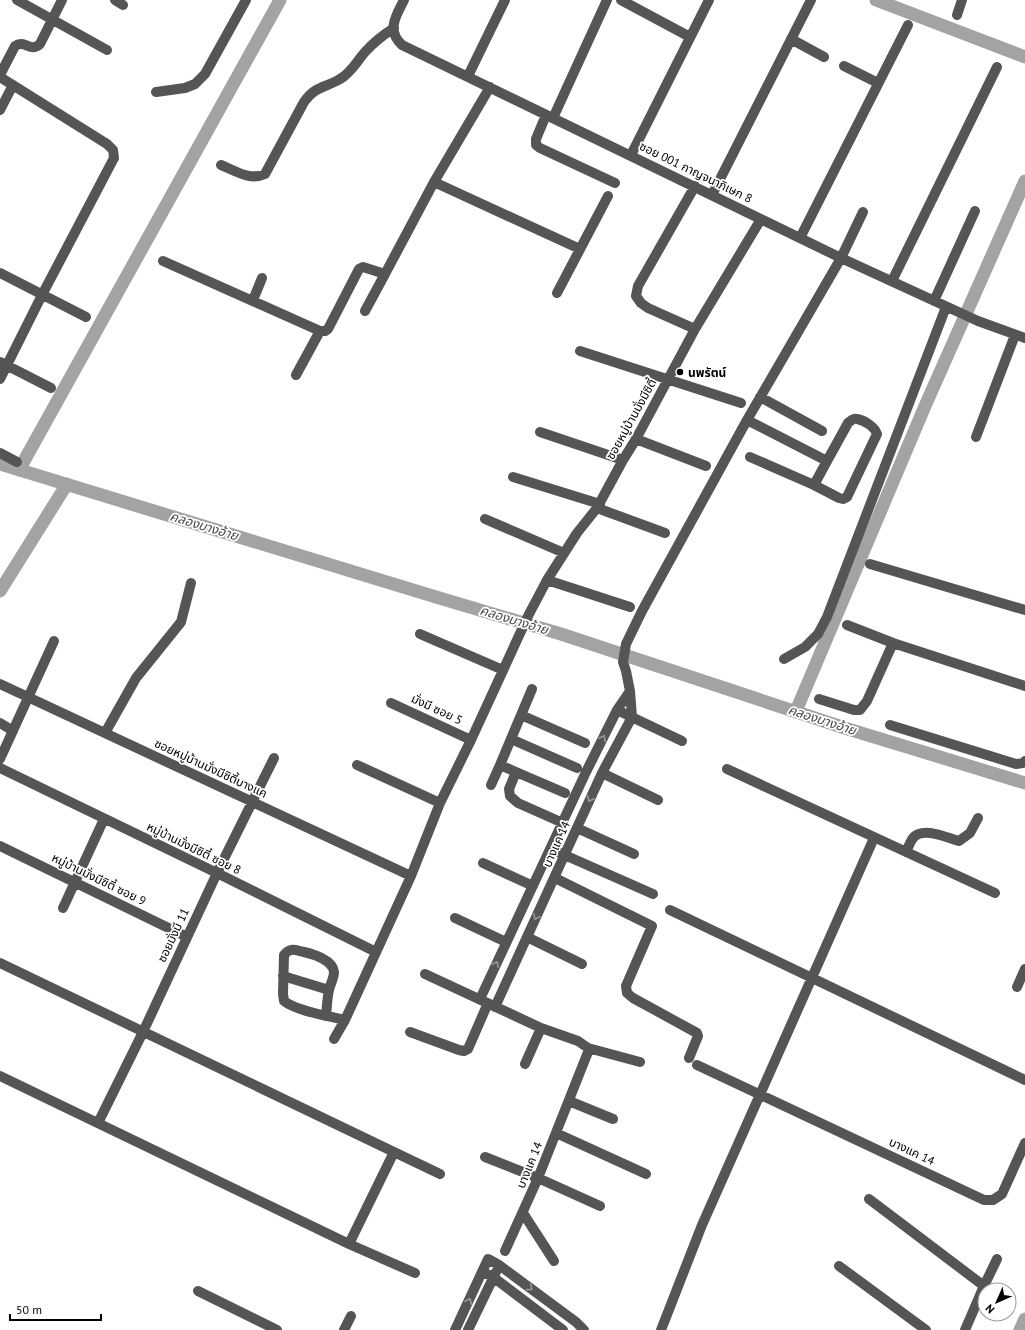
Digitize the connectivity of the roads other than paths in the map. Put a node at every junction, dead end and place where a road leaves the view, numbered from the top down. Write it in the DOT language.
graph roads {
  1 [pos="17,0"];
  2 [pos="62,0"];
  3 [pos="246,0"];
  4 [pos="404,0"];
  5 [pos="505,0"];
  6 [pos="607,0"];
  7 [pos="621,0"];
  8 [pos="709,0"];
  9 [pos="811,0"];
  10 [pos="962,0"];
  11 [pos="957,15"];
  12 [pos="52,20"];
  13 [pos="908,25"];
  14 [pos="394,28"];
  15 [pos="690,37"];
  16 [pos="791,39"];
  17 [pos="107,50"];
  18 [pos="824,57"];
  19 [pos="844,66"];
  20 [pos="997,67"];
  21 [pos="0,76"];
  22 [pos="468,76"];
  23 [pos="878,83"];
  24 [pos="13,85"];
  25 [pos="490,88"];
  26 [pos="156,92"];
  27 [pos="0,110"];
  28 [pos="549,116"];
  29 [pos="631,155"];
  30 [pos="221,165"];
  31 [pos="434,182"];
  32 [pos="615,183"];
  33 [pos="695,186"];
  34 [pos="712,195"];
  35 [pos="608,196"];
  36 [pos="975,211"];
  37 [pos="863,212"];
  38 [pos="761,219"];
  39 [pos="800,238"];
  40 [pos="580,249"];
  41 [pos="841,258"];
  42 [pos="163,261"];
  43 [pos="0,273"];
  44 [pos="385,274"];
  45 [pos="262,278"];
  46 [pos="892,281"];
  47 [pos="557,293"];
  48 [pos="42,295"];
  49 [pos="252,300"];
  50 [pos="934,301"];
  51 [pos="946,307"];
  52 [pos="365,311"];
  53 [pos="86,317"];
  54 [pos="695,329"];
  55 [pos="320,331"];
  56 [pos="1020,337"];
  57 [pos="580,351"];
  58 [pos="3,364"];
  59 [pos="296,375"];
  60 [pos="0,379"];
  61 [pos="669,379"];
  62 [pos="51,388"];
  63 [pos="760,397"];
  64 [pos="741,403"];
  65 [pos="747,420"];
  66 [pos="822,431"];
  67 [pos="540,432"];
  68 [pos="976,437"];
  69 [pos="636,440"];
  70 [pos="0,452"];
  71 [pos="750,457"];
  72 [pos="623,460"];
  73 [pos="827,461"];
  74 [pos="17,462"];
  75 [pos="706,466"];
  76 [pos="513,477"];
  77 [pos="814,485"];
  78 [pos="598,506"];
  79 [pos="485,519"];
  80 [pos="665,533"];
  81 [pos="564,553"];
  82 [pos="870,564"];
  83 [pos="547,580"];
  84 [pos="191,583"];
  85 [pos="630,607"];
  86 [pos="1025,610"];
  87 [pos="847,625"];
  88 [pos="420,634"];
  89 [pos="54,641"];
  90 [pos="893,643"];
  91 [pos="784,658"];
  92 [pos="503,670"];
  93 [pos="0,684"];
  94 [pos="1025,686"];
  95 [pos="532,689"];
  96 [pos="630,691"];
  97 [pos="28,697"];
  98 [pos="819,699"];
  99 [pos="391,703"];
  100 [pos="617,710"];
  101 [pos="521,715"];
  102 [pos="632,717"];
  103 [pos="0,723"];
  104 [pos="890,725"];
  105 [pos="12,731"];
  106 [pos="105,733"];
  107 [pos="511,739"];
  108 [pos="472,740"];
  109 [pos="682,741"];
  110 [pos="585,743"];
  111 [pos="274,758"];
  112 [pos="0,759"];
  113 [pos="1025,761"];
  114 [pos="358,765"];
  115 [pos="500,765"];
  116 [pos="0,768"];
  117 [pos="728,769"];
  118 [pos="581,770"];
  119 [pos="516,772"];
  120 [pos="600,776"];
  121 [pos="491,785"];
  122 [pos="564,794"];
  123 [pos="658,800"];
  124 [pos="252,802"];
  125 [pos="440,803"];
  126 [pos="978,818"];
  127 [pos="104,819"];
  128 [pos="563,822"];
  129 [pos="577,828"];
  130 [pos="874,838"];
  131 [pos="0,846"];
  132 [pos="551,849"];
  133 [pos="906,852"];
  134 [pos="634,854"];
  135 [pos="565,856"];
  136 [pos="483,863"];
  137 [pos="217,873"];
  138 [pos="411,876"];
  139 [pos="555,878"];
  140 [pos="75,882"];
  141 [pos="532,886"];
  142 [pos="995,893"];
  143 [pos="653,894"];
  144 [pos="63,908"];
  145 [pos="670,910"];
  146 [pos="455,918"];
  147 [pos="187,937"];
  148 [pos="527,937"];
  149 [pos="506,942"];
  150 [pos="376,952"];
  151 [pos="0,963"];
  152 [pos="582,964"];
  153 [pos="1025,969"];
  154 [pos="425,974"];
  155 [pos="284,976"];
  156 [pos="812,978"];
  157 [pos="1017,987"];
  158 [pos="329,990"];
  159 [pos="488,1003"];
  160 [pos="326,1016"];
  161 [pos="345,1020"];
  162 [pos="541,1028"];
  163 [pos="143,1032"];
  164 [pos="410,1032"];
  165 [pos="334,1040"];
  166 [pos="588,1048"];
  167 [pos="640,1062"];
  168 [pos="525,1064"];
  169 [pos="0,1076"];
  170 [pos="1025,1080"];
  171 [pos="760,1094"];
  172 [pos="569,1101"];
  173 [pos="613,1119"];
  174 [pos="98,1123"];
  175 [pos="556,1133"];
  176 [pos="1025,1143"];
  177 [pos="394,1152"];
  178 [pos="485,1157"];
  179 [pos="440,1174"];
  180 [pos="646,1174"];
  181 [pos="538,1178"];
  182 [pos="869,1198"];
  183 [pos="600,1206"];
  184 [pos="523,1214"];
  185 [pos="349,1244"];
  186 [pos="505,1251"];
  187 [pos="997,1259"];
  188 [pos="554,1260"];
  189 [pos="499,1265"];
  190 [pos="839,1266"];
  191 [pos="483,1272"];
  192 [pos="415,1273"];
  193 [pos="493,1277"];
  194 [pos="979,1282"];
  195 [pos="986,1282"];
  196 [pos="198,1291"];
  197 [pos="977,1302"];
  198 [pos="351,1316"];
  199 [pos="277,1330"];
  200 [pos="344,1330"];
  201 [pos="455,1330"];
  202 [pos="468,1330"];
  203 [pos="563,1330"];
  204 [pos="584,1330"];
  205 [pos="661,1330"];
  206 [pos="926,1330"];
  207 [pos="965,1330"];
  1 -- 12 [label="street"];
  2 -- 12 [label="street"];
  3 -- 26 [label="street"];
  4 -- 14 [label="street"];
  5 -- 22 [label="street"];
  6 -- 28 [label="street"];
  7 -- 15 [label="street"];
  8 -- 15 [label="street"];
  9 -- 16 [label="street"];
  10 -- 11 [label="street"];
  12 -- 17 [label="street"];
  12 -- 21 [label="street"];
  13 -- 23 [label="street"];
  14 -- 22 [label="street, ซอย 001 กาญจนาภิเษก 8"];
  14 -- 30 [label="street"];
  15 -- 29 [label="street"];
  16 -- 18 [label="street"];
  16 -- 34 [label="street"];
  19 -- 23 [label="street"];
  20 -- 46 [label="street"];
  21 -- 24 [label="street"];
  22 -- 25 [label="street, ซอย 001 กาญจนาภิเษก 8"];
  23 -- 39 [label="street"];
  24 -- 27 [label="street"];
  24 -- 48 [label="street"];
  25 -- 28 [label="street, ซอย 001 กาญจนาภิเษก 8"];
  25 -- 31 [label="street"];
  28 -- 29 [label="street, ซอย 001 กาญจนาภิเษก 8"];
  28 -- 32 [label="street"];
  29 -- 33 [label="street, ซอย 001 กาญจนาภิเษก 8"];
  31 -- 40 [label="street"];
  31 -- 44 [label="street"];
  33 -- 34 [label="street, ซอย 001 กาญจนาภิเษก 8"];
  33 -- 54 [label="street"];
  34 -- 38 [label="street, ซอย 001 กาญจนาภิเษก 8"];
  35 -- 40 [label="street"];
  36 -- 50 [label="street"];
  37 -- 41 [label="street"];
  38 -- 39 [label="street, ซอย 001 กาญจนาภิเษก 8"];
  38 -- 54 [label="street, ซอยหมู่บ้านมั่งมีซิตี้"];
  39 -- 41 [label="street, ซอย 001 กาญจนาภิเษก 8"];
  40 -- 47 [label="street"];
  41 -- 46 [label="street, ซอย 001 กาญจนาภิเษก 8"];
  41 -- 63 [label="street"];
  42 -- 49 [label="street"];
  43 -- 48 [label="street"];
  44 -- 52 [label="street"];
  44 -- 55 [label="street"];
  45 -- 49 [label="street"];
  46 -- 50 [label="street, ซอย 001 กาญจนาภิเษก 8"];
  48 -- 53 [label="street"];
  48 -- 58 [label="street"];
  49 -- 55 [label="street"];
  50 -- 51 [label="street, ซอย 001 กาญจนาภิเษก 8"];
  51 -- 56 [label="street, ซอย 001 กาญจนาภิเษก 8"];
  51 -- 91 [label="street"];
  54 -- 61 [label="street, ซอยหมู่บ้านมั่งมีซิตี้"];
  55 -- 59 [label="street"];
  56 -- 68 [label="street"];
  57 -- 61 [label="street"];
  58 -- 60 [label="street"];
  58 -- 62 [label="street"];
  61 -- 64 [label="street"];
  61 -- 69 [label="street, ซอยหมู่บ้านมั่งมีซิตี้"];
  63 -- 65 [label="street"];
  63 -- 66 [label="street"];
  65 -- 73 [label="street"];
  65 -- 96 [label="street"];
  67 -- 72 [label="street"];
  69 -- 72 [label="street, ซอยหมู่บ้านมั่งมีซิตี้"];
  69 -- 75 [label="street"];
  70 -- 74 [label="street"];
  71 -- 77 [label="street"];
  72 -- 78 [label="street, ซอยหมู่บ้านมั่งมีซิตี้"];
  73 -- 77 [label="street"];
  73 -- 77 [label="street"];
  76 -- 78 [label="street"];
  78 -- 80 [label="street"];
  78 -- 81 [label="street, ซอยหมู่บ้านมั่งมีซิตี้"];
  79 -- 81 [label="street"];
  81 -- 83 [label="street, ซอยหมู่บ้านมั่งมีซิตี้"];
  82 -- 86 [label="street"];
  83 -- 85 [label="street"];
  83 -- 92 [label="street, ซอยหมู่บ้านมั่งมีซิตี้"];
  84 -- 106 [label="street"];
  87 -- 90 [label="street"];
  88 -- 92 [label="street"];
  89 -- 97 [label="street"];
  90 -- 94 [label="street"];
  90 -- 98 [label="street"];
  92 -- 108 [label="street"];
  93 -- 97 [label="street, ซอยหมู่บ้านมั่งมีซิตี้บางแค"];
  95 -- 101 [label="street"];
  96 -- 100 [label="street, บางแค 14"];
  96 -- 102 [label="street"];
  97 -- 105 [label="street"];
  97 -- 106 [label="street, ซอยหมู่บ้านมั่งมีซิตี้บางแค"];
  99 -- 108 [label="street, มั่งมี ซอย 5"];
  100 -- 102 [label="street"];
  118 -- 100 [label="street, บางแค 14, one-way"];
  101 -- 107 [label="street"];
  101 -- 110 [label="street"];
  102 -- 109 [label="street"];
  102 -- 120 [label="street, บางแค 14"];
  103 -- 105 [label="street"];
  104 -- 113 [label="street"];
  105 -- 112 [label="street"];
  106 -- 124 [label="street, ซอยหมู่บ้านมั่งมีซิตี้บางแค"];
  107 -- 115 [label="street"];
  107 -- 118 [label="street"];
  108 -- 125 [label="street"];
  111 -- 124 [label="street, ซอยมั่งมี 11"];
  114 -- 125 [label="street"];
  115 -- 119 [label="street"];
  115 -- 121 [label="street"];
  116 -- 127 [label="street, หมู่บ้านมั่งมีซิตี้ ซอย 8"];
  117 -- 130 [label="street"];
  118 -- 120 [label="street"];
  118 -- 128 [label="street, บางแค 14"];
  119 -- 122 [label="street"];
  119 -- 128 [label="street"];
  120 -- 123 [label="street"];
  120 -- 129 [label="street, บางแค 14, one-way"];
  124 -- 137 [label="street, ซอยมั่งมี 11"];
  124 -- 138 [label="street, ซอยหมู่บ้านมั่งมีซิตี้บางแค"];
  125 -- 138 [label="street"];
  126 -- 133 [label="street"];
  127 -- 137 [label="street, หมู่บ้านมั่งมีซิตี้ ซอย 8"];
  127 -- 140 [label="street"];
  128 -- 132 [label="street, บางแค 14"];
  129 -- 134 [label="street"];
  129 -- 135 [label="street, บางแค 14"];
  130 -- 133 [label="street"];
  130 -- 156 [label="street"];
  131 -- 140 [label="street, หมู่บ้านมั่งมีซิตี้ ซอย 9"];
  132 -- 135 [label="street"];
  132 -- 141 [label="street, บางแค 14"];
  133 -- 142 [label="street"];
  135 -- 139 [label="street, บางแค 14"];
  135 -- 143 [label="street"];
  136 -- 141 [label="street"];
  137 -- 147 [label="street, ซอยมั่งมี 11"];
  137 -- 150 [label="street, หมู่บ้านมั่งมีซิตี้ ซอย 8"];
  138 -- 150 [label="street"];
  139 -- 148 [label="street, บางแค 14, one-way"];
  139 -- 171 [label="street, บางแค 14"];
  140 -- 144 [label="street"];
  140 -- 147 [label="street, หมู่บ้านมั่งมีซิตี้ ซอย 9"];
  141 -- 149 [label="street, บางแค 14"];
  145 -- 156 [label="street"];
  146 -- 149 [label="street"];
  147 -- 163 [label="street, ซอยมั่งมี 11"];
  148 -- 152 [label="street"];
  148 -- 159 [label="street, บางแค 14"];
  159 -- 149 [label="street, บางแค 14, one-way"];
  150 -- 161 [label="street"];
  151 -- 163 [label="street"];
  153 -- 157 [label="street"];
  154 -- 159 [label="street"];
  155 -- 158 [label="street"];
  155 -- 158 [label="street"];
  155 -- 160 [label="street"];
  156 -- 170 [label="street"];
  156 -- 171 [label="street"];
  158 -- 160 [label="street"];
  159 -- 162 [label="street"];
  159 -- 164 [label="street"];
  160 -- 161 [label="street"];
  161 -- 165 [label="street"];
  162 -- 166 [label="street"];
  162 -- 168 [label="street"];
  163 -- 174 [label="street, ซอยมั่งมี 11"];
  163 -- 177 [label="street"];
  166 -- 167 [label="street"];
  166 -- 172 [label="street, บางแค 14"];
  169 -- 174 [label="street"];
  171 -- 176 [label="street, บางแค 14"];
  171 -- 205 [label="street"];
  172 -- 173 [label="street"];
  172 -- 175 [label="street, บางแค 14"];
  174 -- 185 [label="street"];
  175 -- 180 [label="street"];
  175 -- 181 [label="street, บางแค 14"];
  177 -- 179 [label="street"];
  177 -- 185 [label="street"];
  178 -- 181 [label="street"];
  181 -- 183 [label="street"];
  181 -- 184 [label="street, บางแค 14"];
  182 -- 194 [label="street"];
  184 -- 186 [label="street, บางแค 14"];
  184 -- 188 [label="street"];
  185 -- 192 [label="street"];
  187 -- 195 [label="street"];
  189 -- 191 [label="street"];
  189 -- 193 [label="street"];
  189 -- 204 [label="street, one-way"];
  190 -- 206 [label="street"];
  191 -- 193 [label="street"];
  201 -- 191 [label="street, one-way"];
  193 -- 202 [label="street"];
  193 -- 203 [label="street"];
  196 -- 199 [label="street"];
  197 -- 207 [label="street"];
  198 -- 200 [label="street"];
}
